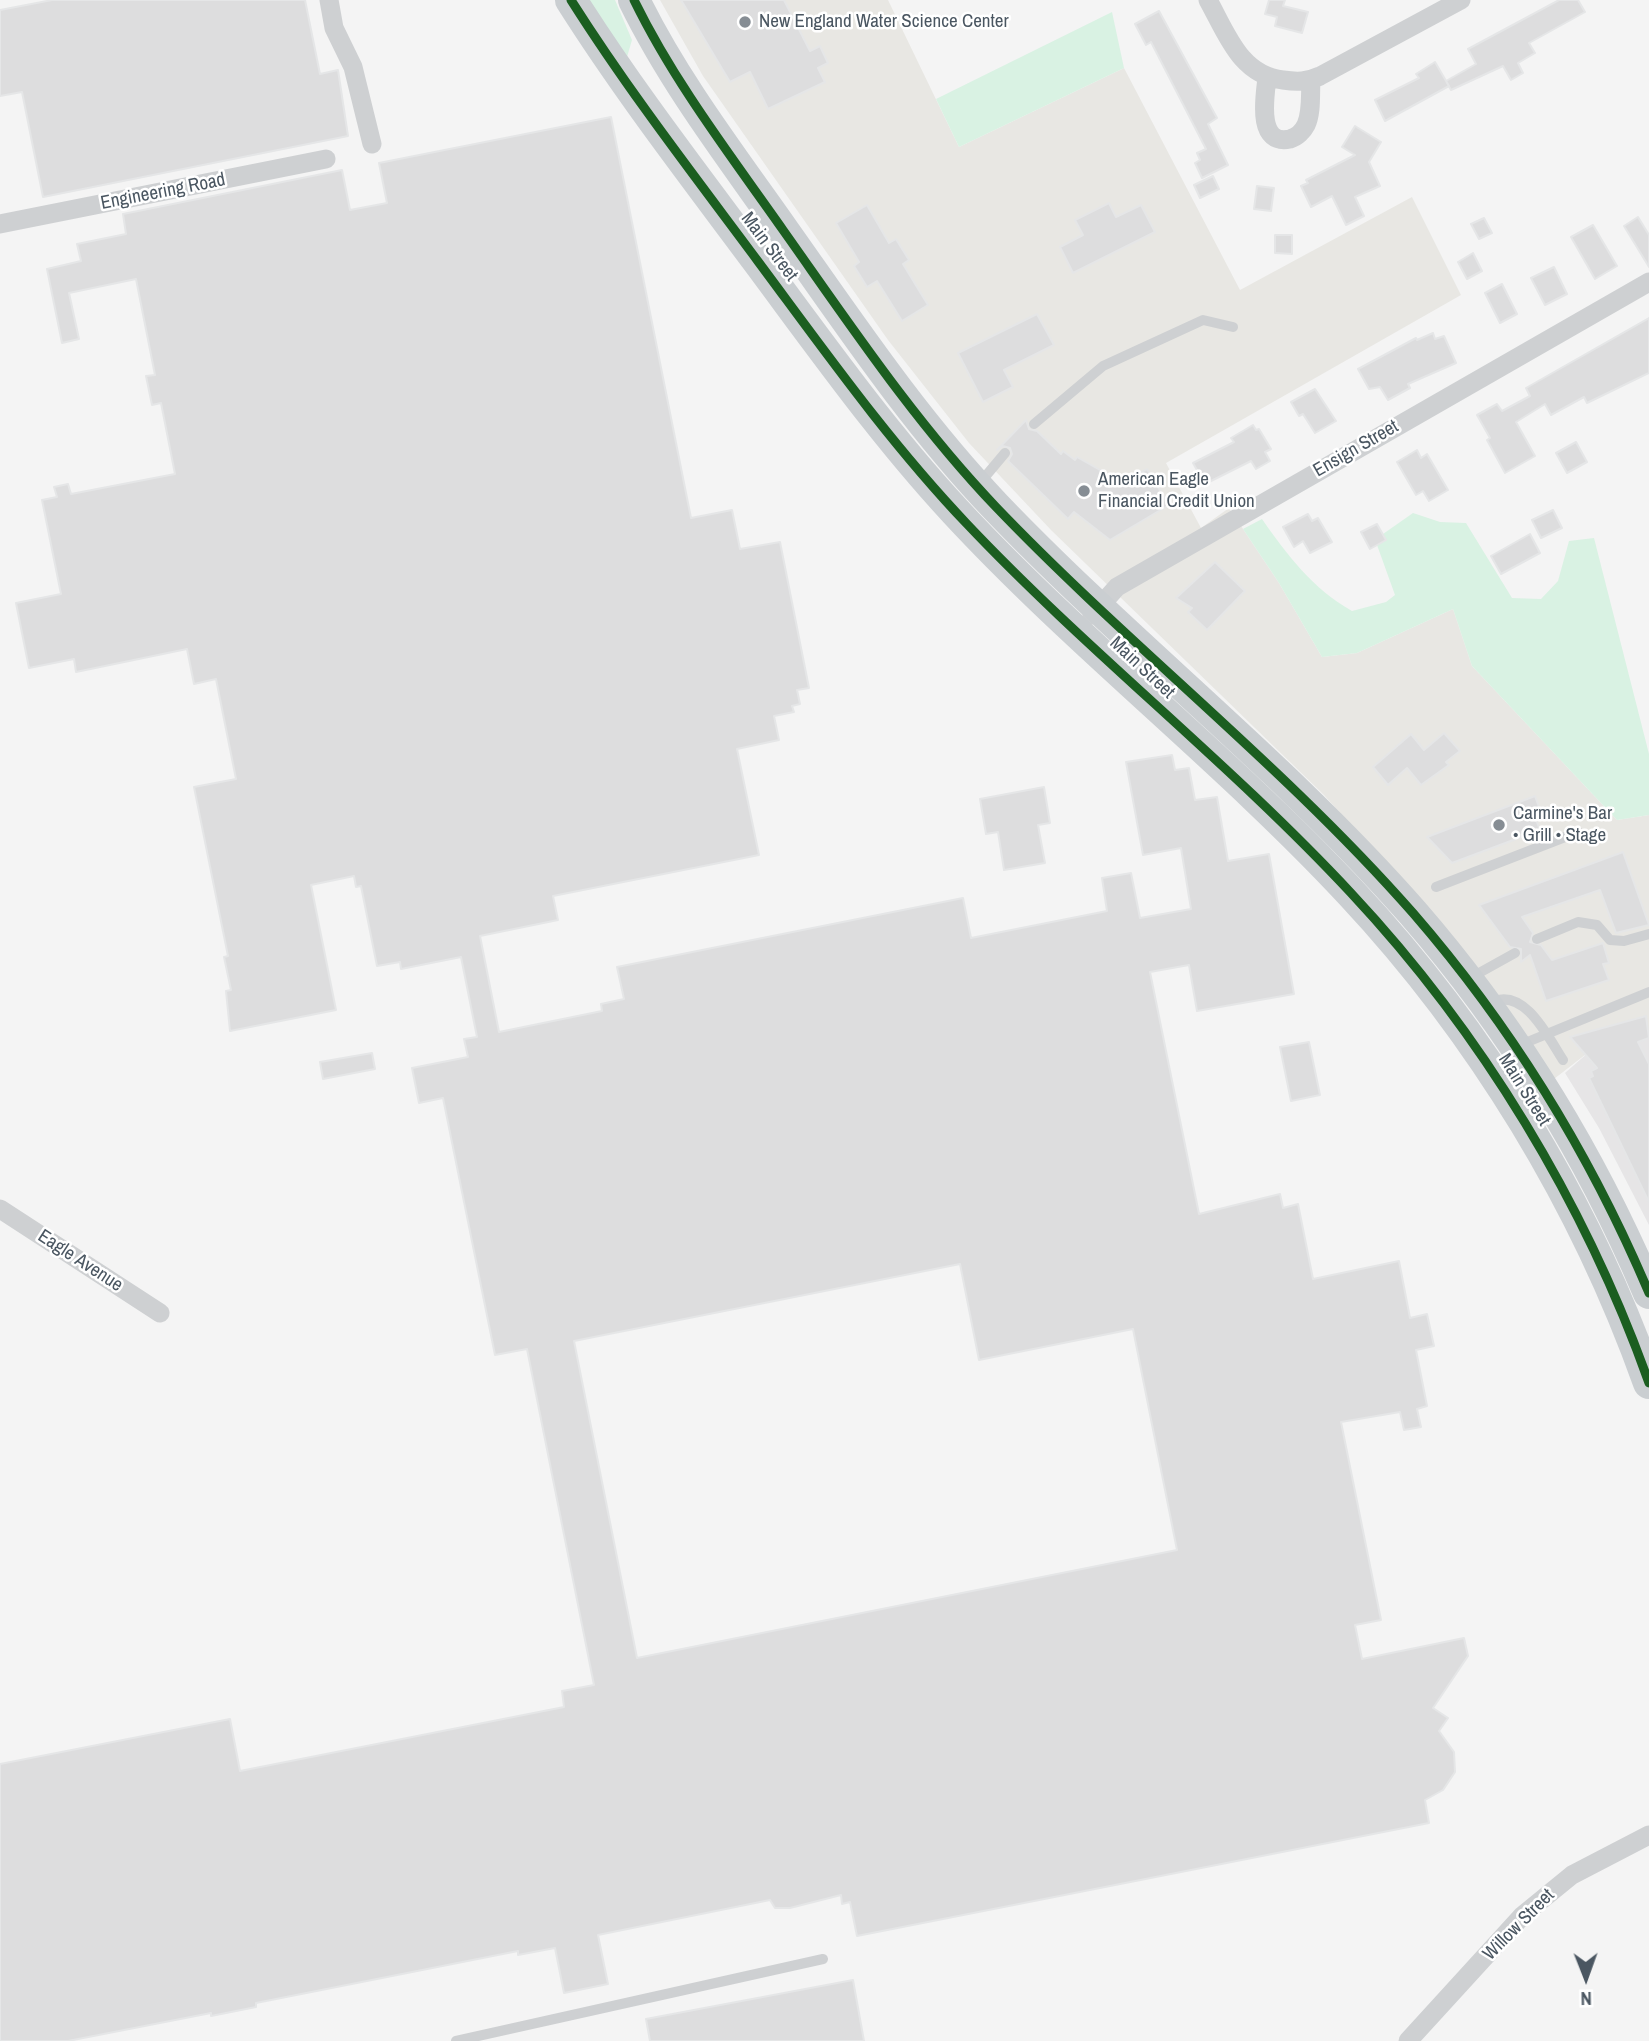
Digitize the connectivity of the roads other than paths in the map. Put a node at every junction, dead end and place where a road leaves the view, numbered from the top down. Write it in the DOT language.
graph roads {
  1 [pos="328,0"];
  2 [pos="571,0"];
  3 [pos="634,0"];
  4 [pos="1208,0"];
  5 [pos="1461,0"];
  6 [pos="670,65"];
  7 [pos="1267,78"];
  8 [pos="1311,80"];
  9 [pos="630,88"];
  10 [pos="372,145"];
  11 [pos="326,159"];
  12 [pos="0,225"];
  13 [pos="1649,282"];
  14 [pos="1233,327"];
  15 [pos="1034,424"];
  16 [pos="939,444"];
  17 [pos="1005,453"];
  18 [pos="914,465"];
  19 [pos="976,486"];
  20 [pos="1098,607"];
  21 [pos="1080,634"];
  22 [pos="1578,832"];
  23 [pos="1436,887"];
  24 [pos="1649,934"];
  25 [pos="1537,939"];
  26 [pos="1515,953"];
  27 [pos="1467,980"];
  28 [pos="1649,992"];
  29 [pos="1486,1005"];
  30 [pos="1545,1034"];
  31 [pos="1516,1047"];
  32 [pos="1563,1060"];
  33 [pos="0,1209"];
  34 [pos="1639,1248"];
  35 [pos="1595,1254"];
  36 [pos="1649,1293"];
  37 [pos="160,1314"];
  38 [pos="1649,1383"];
  39 [pos="1649,1835"];
  40 [pos="823,1959"];
  41 [pos="456,2041"];
  42 [pos="1408,2041"];
  1 -- 10 [label="street"];
  2 -- 9 [label="main road, Main Street"];
  3 -- 6 [label="main road, Main Street"];
  4 -- 7 [label="street"];
  5 -- 8 [label="street"];
  6 -- 9 [label="main road"];
  6 -- 16 [label="main road, Main Street"];
  7 -- 8 [label="street"];
  7 -- 8 [label="street"];
  9 -- 18 [label="main road, Main Street"];
  11 -- 12 [label="street, Engineering Road"];
  13 -- 20 [label="street, Ensign Street"];
  14 -- 15 [label="lane"];
  16 -- 18 [label="main road"];
  16 -- 19 [label="main road, Main Street"];
  17 -- 19 [label="lane"];
  18 -- 21 [label="main road, Main Street"];
  19 -- 20 [label="main road, Main Street"];
  20 -- 21 [label="street, Ensign Street"];
  20 -- 27 [label="main road, Main Street"];
  21 -- 35 [label="main road, Main Street"];
  22 -- 23 [label="lane"];
  24 -- 25 [label="lane"];
  26 -- 27 [label="lane"];
  27 -- 29 [label="main road, Main Street"];
  28 -- 30 [label="lane"];
  29 -- 30 [label="lane"];
  29 -- 31 [label="main road, Main Street"];
  30 -- 31 [label="lane"];
  30 -- 32 [label="lane"];
  31 -- 34 [label="main road, Main Street"];
  33 -- 37 [label="street, Eagle Avenue"];
  34 -- 35 [label="street"];
  34 -- 36 [label="main road, Main Street"];
  35 -- 38 [label="main road, Main Street"];
  39 -- 42 [label="street, Willow Street"];
  40 -- 41 [label="lane"];
}
